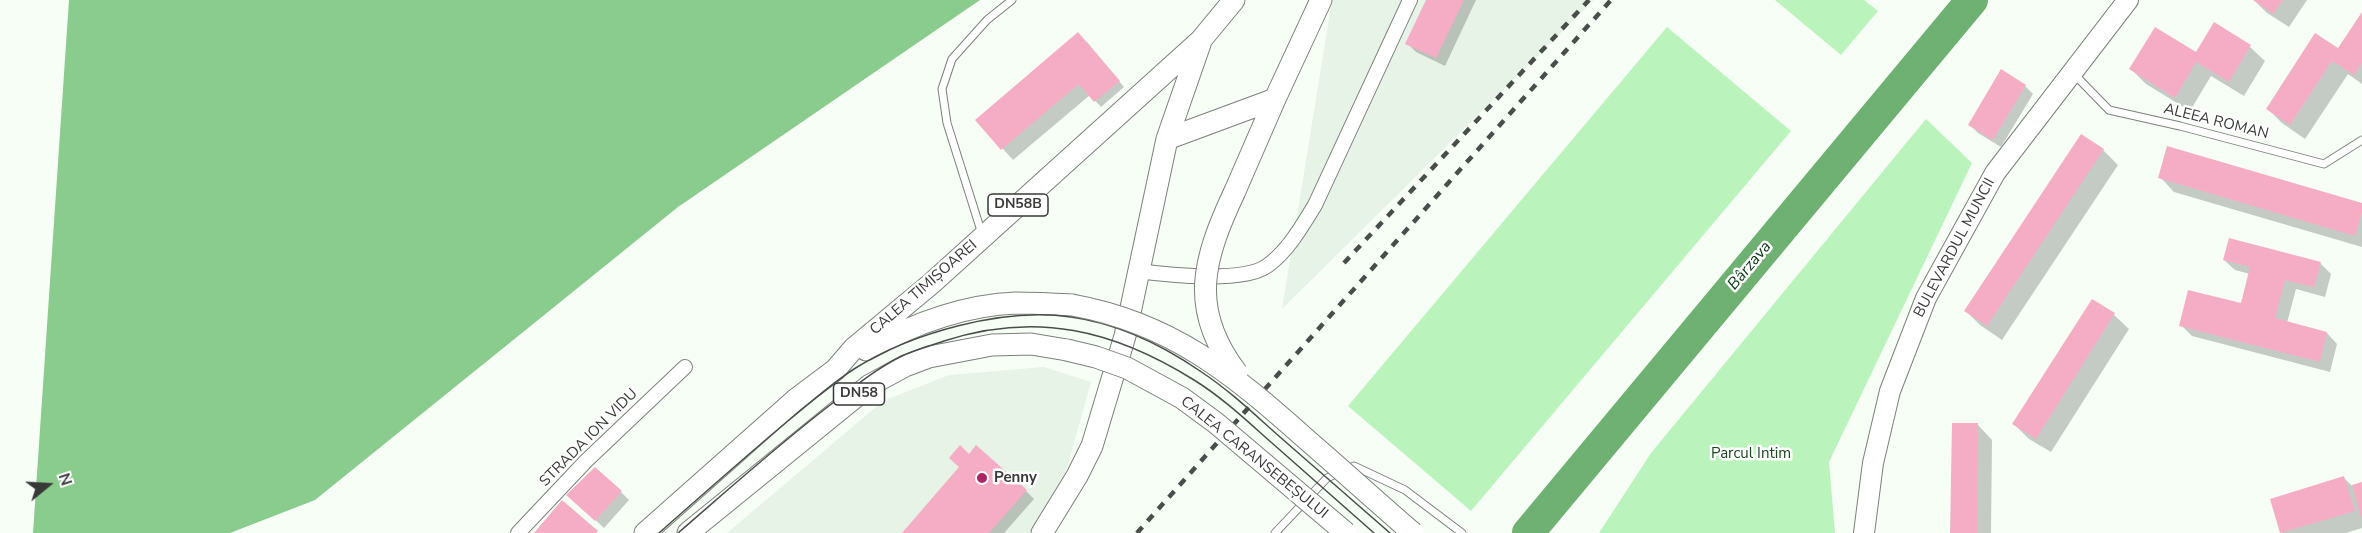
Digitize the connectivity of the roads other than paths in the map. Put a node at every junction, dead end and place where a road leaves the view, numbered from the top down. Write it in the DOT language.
graph roads {
  1 [pos="1012,0"];
  2 [pos="1234,0"];
  3 [pos="1321,0"];
  4 [pos="1410,0"];
  5 [pos="2128,0"];
  6 [pos="1201,40"];
  7 [pos="2072,72"];
  8 [pos="1275,99"];
  9 [pos="1180,100"];
  10 [pos="1206,125"];
  11 [pos="1167,139"];
  12 [pos="2362,140"];
  13 [pos="983,236"];
  14 [pos="1138,271"];
  15 [pos="685,367"];
  16 [pos="835,370"];
  17 [pos="1249,388"];
  18 [pos="689,532"];
  19 [pos="519,533"];
  20 [pos="645,533"];
  21 [pos="1042,533"];
  22 [pos="1275,533"];
  23 [pos="1346,533"];
  24 [pos="1413,533"];
  25 [pos="1462,533"];
  26 [pos="1864,533"];
  1 -- 13 [label="lane"];
  2 -- 6 [label="main road, CALEA TIMIȘOAREI / DN58B"];
  3 -- 8 [label="main road"];
  4 -- 14 [label="street"];
  5 -- 7 [label="street, BULEVARDUL MUNCII"];
  6 -- 9 [label="main road, CALEA TIMIȘOAREI / DN58B"];
  6 -- 13 [label="main road, CALEA TIMIȘOAREI / DN58B"];
  7 -- 12 [label="lane, ALEEA ROMAN"];
  7 -- 26 [label="street, BULEVARDUL MUNCII"];
  8 -- 10 [label="main road"];
  8 -- 17 [label="main road, bridge"];
  9 -- 10 [label="main road"];
  9 -- 11 [label="main road, CALEA TIMIȘOAREI / DN58B"];
  10 -- 11 [label="main road"];
  11 -- 14 [label="main road, CALEA TIMIȘOAREI / DN58B"];
  13 -- 16 [label="main road, CALEA TIMIȘOAREI / DN58B"];
  14 -- 21 [label="main road, CALEA TIMIȘOAREI / DN58B"];
  15 -- 19 [label="street, STRADA ION VIDU"];
  16 -- 17 [label="main road, DN58, bridge"];
  16 -- 20 [label="main road, CALEA TIMIȘOAREI / DN58"];
  17 -- 24 [label="main road, DN58, bridge"];
  18 -- 23 [label="main road, CALEA CARANSEBEȘULUI / DN58, bridge"];
  22 -- 25 [label="lane"];
}
